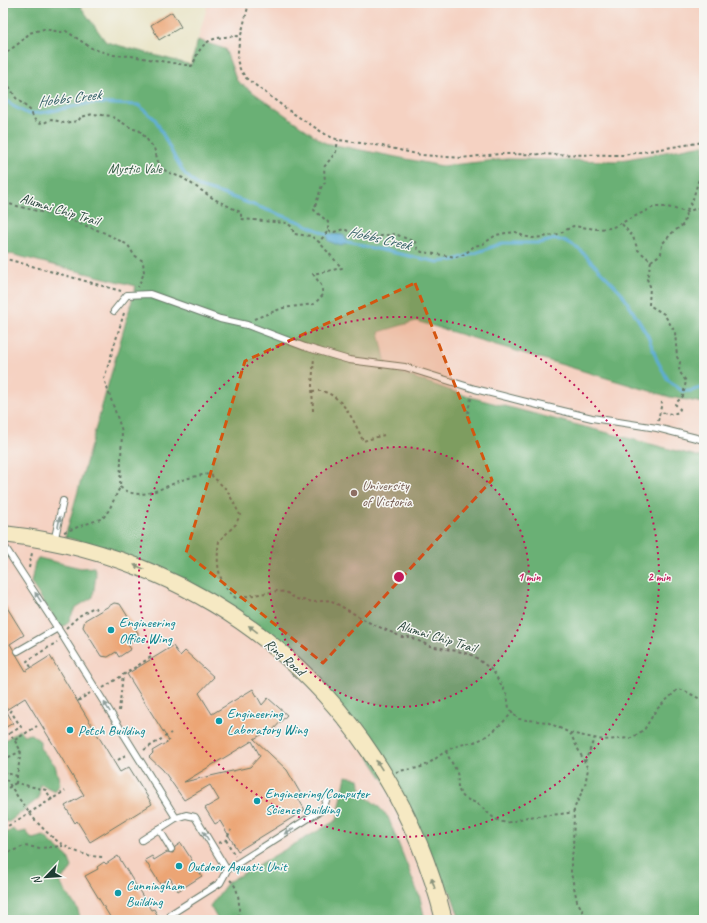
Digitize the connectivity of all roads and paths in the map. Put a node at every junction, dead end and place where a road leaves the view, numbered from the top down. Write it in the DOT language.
graph roads {
  1 [pos="250,3"];
  2 [pos="241,36"];
  3 [pos="3,56"];
  4 [pos="3,76"];
  5 [pos="339,140"];
  6 [pos="704,142"];
  7 [pos="704,154"];
  8 [pos="704,158"];
  9 [pos="704,162"];
  10 [pos="3,195"];
  11 [pos="704,206"];
  12 [pos="686,212"];
  13 [pos="622,224"];
  14 [pos="328,232"];
  15 [pos="319,242"];
  16 [pos="3,258"];
  17 [pos="651,261"];
  18 [pos="133,295"];
  19 [pos="114,311"];
  20 [pos="247,325"];
  21 [pos="313,349"];
  22 [pos="475,389"];
  23 [pos="312,391"];
  24 [pos="662,402"];
  25 [pos="313,411"];
  26 [pos="660,412"];
  27 [pos="470,419"];
  28 [pos="657,428"];
  29 [pos="384,435"];
  30 [pos="704,440"];
  31 [pos="120,488"];
  32 [pos="63,501"];
  33 [pos="3,534"];
  34 [pos="55,538"];
  35 [pos="3,544"];
  36 [pos="98,610"];
  37 [pos="61,633"];
  38 [pos="18,652"];
  39 [pos="151,657"];
  40 [pos="31,667"];
  41 [pos="123,674"];
  42 [pos="97,692"];
  43 [pos="83,698"];
  44 [pos="78,701"];
  45 [pos="704,701"];
  46 [pos="10,710"];
  47 [pos="513,712"];
  48 [pos="37,726"];
  49 [pos="122,731"];
  50 [pos="10,733"];
  51 [pos="171,733"];
  52 [pos="570,733"];
  53 [pos="3,738"];
  54 [pos="594,739"];
  55 [pos="15,740"];
  56 [pos="20,751"];
  57 [pos="446,751"];
  58 [pos="136,755"];
  59 [pos="3,760"];
  60 [pos="585,762"];
  61 [pos="3,773"];
  62 [pos="385,774"];
  63 [pos="17,776"];
  64 [pos="16,783"];
  65 [pos="11,786"];
  66 [pos="65,791"];
  67 [pos="3,792"];
  68 [pos="327,798"];
  69 [pos="52,800"];
  70 [pos="30,812"];
  71 [pos="574,812"];
  72 [pos="176,818"];
  73 [pos="159,829"];
  74 [pos="3,830"];
  75 [pos="231,830"];
  76 [pos="142,840"];
  77 [pos="226,840"];
  78 [pos="220,843"];
  79 [pos="63,846"];
  80 [pos="171,849"];
  81 [pos="3,855"];
  82 [pos="105,858"];
  83 [pos="238,862"];
  84 [pos="226,872"];
  85 [pos="171,914"];
  86 [pos="238,920"];
  87 [pos="444,920"];
  88 [pos="588,920"];
  1 -- 2 [label="path"];
  2 -- 3 [label="path"];
  2 -- 5 [label="path"];
  4 -- 15 [label="path"];
  5 -- 6 [label="path"];
  5 -- 14 [label="path"];
  7 -- 8 [label="path"];
  9 -- 12 [label="path"];
  10 -- 18 [label="path, Alumni Chip Trail"];
  11 -- 12 [label="path"];
  12 -- 13 [label="path"];
  12 -- 17 [label="path"];
  13 -- 14 [label="path"];
  13 -- 17 [label="path"];
  14 -- 15 [label="path"];
  15 -- 20 [label="path"];
  16 -- 18 [label="path"];
  17 -- 26 [label="path"];
  18 -- 19 [label="lane"];
  18 -- 20 [label="lane"];
  18 -- 31 [label="path, Alumni Chip Trail"];
  20 -- 21 [label="lane"];
  21 -- 22 [label="lane"];
  21 -- 23 [label="path"];
  22 -- 27 [label="path"];
  22 -- 28 [label="lane"];
  23 -- 25 [label="path"];
  23 -- 29 [label="path"];
  24 -- 26 [label="path"];
  26 -- 28 [label="path"];
  28 -- 30 [label="lane"];
  31 -- 34 [label="path"];
  31 -- 47 [label="path, Alumni Chip Trail"];
  34 -- 32 [label="lane, one-way"];
  33 -- 34 [label="street, Ring Road"];
  62 -- 34 [label="street, Ring Road, one-way"];
  37 -- 35 [label="lane, one-way"];
  36 -- 37 [label="path"];
  37 -- 38 [label="lane"];
  37 -- 40 [label="path"];
  37 -- 42 [label="lane"];
  39 -- 41 [label="path"];
  41 -- 42 [label="path"];
  41 -- 49 [label="path"];
  49 -- 42 [label="lane, one-way"];
  43 -- 44 [label="path"];
  45 -- 54 [label="path"];
  46 -- 50 [label="path"];
  47 -- 52 [label="path"];
  47 -- 57 [label="path"];
  48 -- 55 [label="path"];
  49 -- 58 [label="lane"];
  50 -- 53 [label="path"];
  50 -- 55 [label="path"];
  51 -- 58 [label="path"];
  52 -- 54 [label="path"];
  52 -- 60 [label="path"];
  54 -- 60 [label="path"];
  55 -- 56 [label="path"];
  56 -- 59 [label="path"];
  56 -- 63 [label="path"];
  57 -- 62 [label="path"];
  57 -- 71 [label="path"];
  58 -- 72 [label="lane"];
  60 -- 71 [label="path"];
  61 -- 63 [label="path"];
  61 -- 65 [label="path"];
  87 -- 62 [label="street, Ring Road, one-way"];
  63 -- 64 [label="path"];
  64 -- 65 [label="path"];
  64 -- 69 [label="path"];
  65 -- 67 [label="path"];
  65 -- 70 [label="path"];
  66 -- 69 [label="path"];
  68 -- 83 [label="lane, one-way"];
  69 -- 70 [label="path"];
  70 -- 74 [label="path"];
  70 -- 79 [label="path"];
  71 -- 88 [label="path"];
  72 -- 73 [label="lane"];
  84 -- 72 [label="lane, one-way"];
  73 -- 76 [label="lane"];
  73 -- 80 [label="lane"];
  75 -- 77 [label="path"];
  77 -- 78 [label="path"];
  77 -- 83 [label="path"];
  79 -- 81 [label="path"];
  79 -- 82 [label="path"];
  83 -- 84 [label="lane"];
  84 -- 85 [label="lane"];
  84 -- 86 [label="path"];
}
